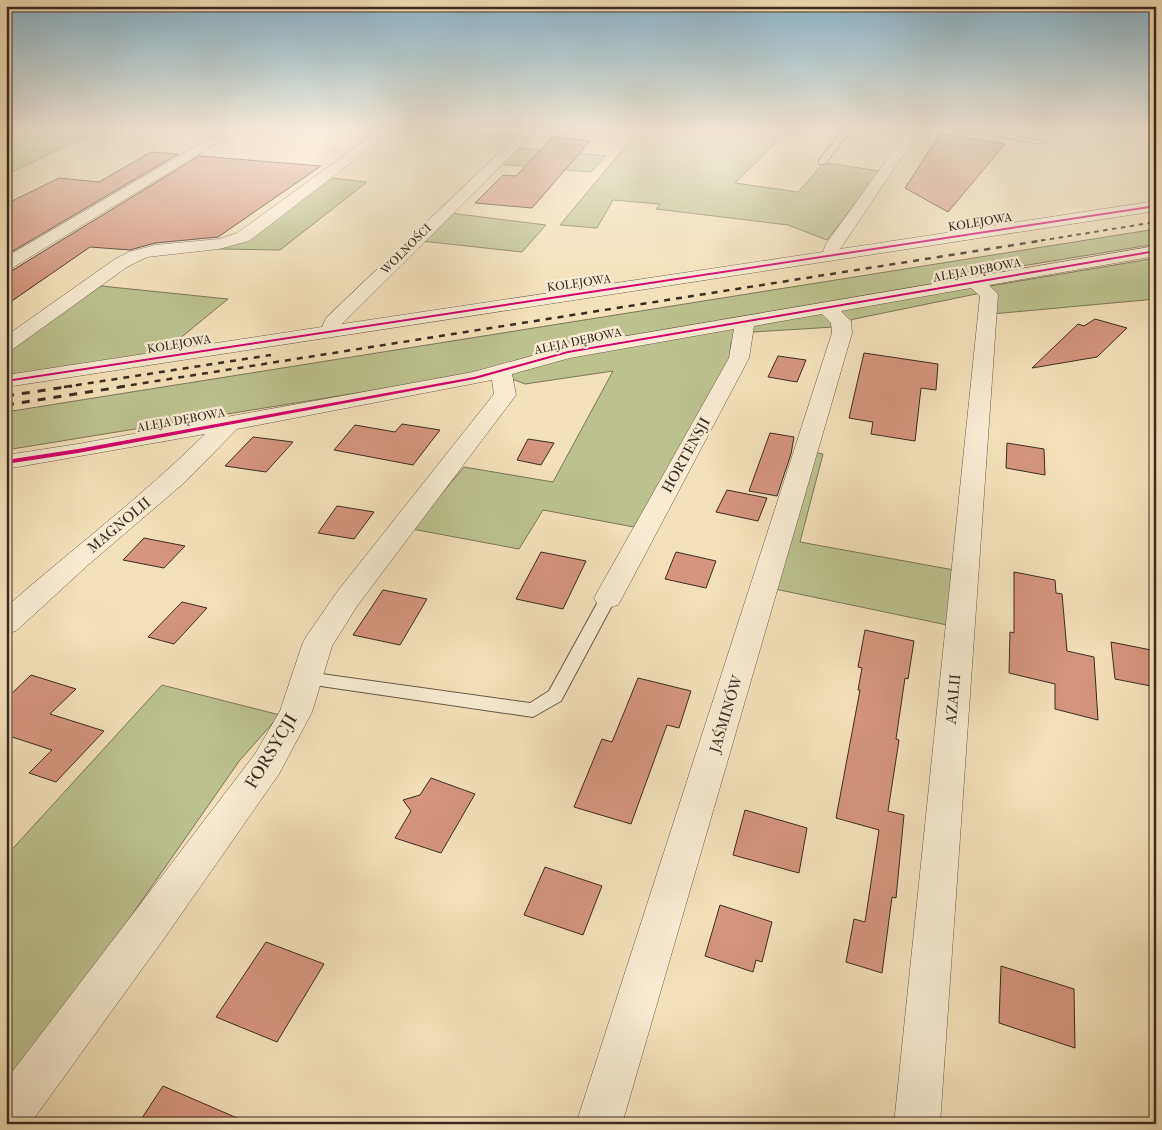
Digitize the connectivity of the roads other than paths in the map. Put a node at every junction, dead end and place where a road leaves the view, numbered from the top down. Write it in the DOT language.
graph roads {
  1 [pos="145,182"];
  2 [pos="318,182"];
  3 [pos="475,182"];
  4 [pos="878,182"];
  5 [pos="1156,206"];
  6 [pos="1156,251"];
  7 [pos="831,256"];
  8 [pos="6,264"];
  9 [pos="974,282"];
  10 [pos="827,308"];
  11 [pos="743,330"];
  12 [pos="330,332"];
  13 [pos="6,345"];
  14 [pos="501,371"];
  15 [pos="6,381"];
  16 [pos="230,423"];
  17 [pos="6,462"];
  18 [pos="608,598"];
  19 [pos="6,624"];
  20 [pos="307,678"];
  21 [pos="6,1118"];
  22 [pos="599,1124"];
  23 [pos="917,1124"];
  1 -- 8 [label="street"];
  2 -- 13 [label="street"];
  3 -- 12 [label="street, WOLNOŚCI"];
  4 -- 7 [label="street"];
  5 -- 7 [label="street, KOLEJOWA"];
  6 -- 9 [label="street, ALEJA DĘBOWA"];
  7 -- 12 [label="street, KOLEJOWA"];
  9 -- 10 [label="street, ALEJA DĘBOWA"];
  9 -- 23 [label="street, AZALII"];
  10 -- 11 [label="street, ALEJA DĘBOWA"];
  10 -- 22 [label="street, JAŚMINÓW"];
  11 -- 14 [label="street, ALEJA DĘBOWA"];
  11 -- 18 [label="street, HORTENSJI"];
  12 -- 15 [label="street, KOLEJOWA"];
  14 -- 16 [label="street, ALEJA DĘBOWA"];
  14 -- 20 [label="street, FORSYCJI"];
  16 -- 17 [label="street, ALEJA DĘBOWA"];
  16 -- 19 [label="street, MAGNOLII"];
  18 -- 20 [label="lane"];
  20 -- 21 [label="street, FORSYCJI"];
}
